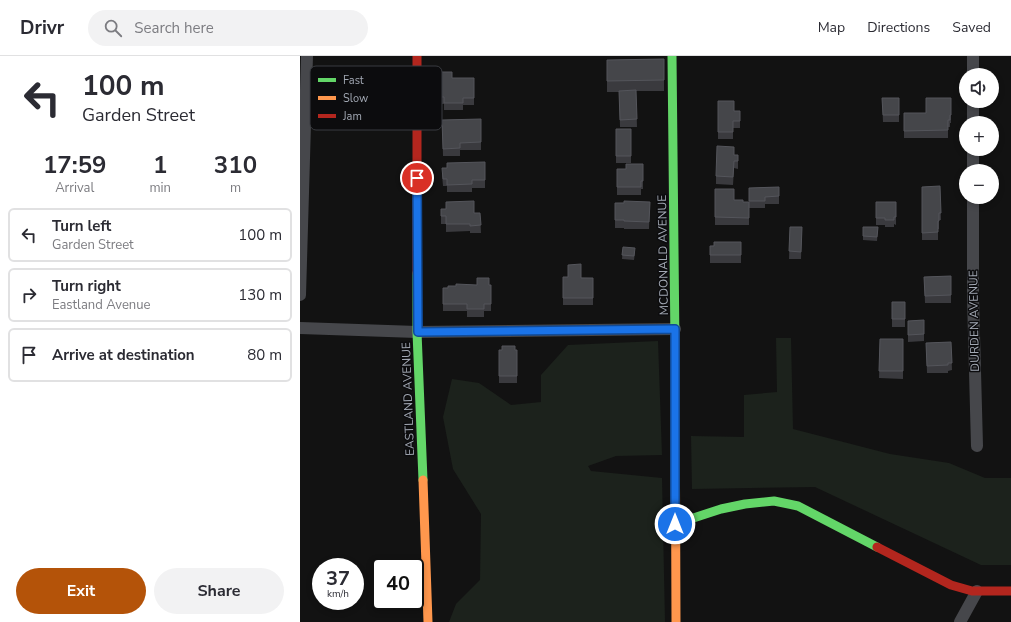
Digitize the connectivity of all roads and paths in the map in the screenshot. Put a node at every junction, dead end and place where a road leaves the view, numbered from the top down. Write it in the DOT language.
graph roads {
  1 [pos="307,56"];
  2 [pos="417,56"];
  3 [pos="672,56"];
  4 [pos="973,56"];
  5 [pos="417,66"];
  6 [pos="973,68"];
  7 [pos="417,130"];
  8 [pos="973,204"];
  9 [pos="300,295"];
  10 [pos="300,328"];
  11 [pos="675,329"];
  12 [pos="418,332"];
  13 [pos="976,446"];
  14 [pos="675,524"];
  15 [pos="976,591"];
  16 [pos="1011,591"];
  17 [pos="428,622"];
  18 [pos="676,622"];
  19 [pos="960,622"];
  1 -- 9 [label="street"];
  2 -- 5 [label="street, EASTLAND AVENUE"];
  3 -- 11 [label="street, MCDONALD AVENUE"];
  4 -- 6 [label="street"];
  7 -- 12 [label="street, EASTLAND AVENUE"];
  8 -- 13 [label="street, DURDEN AVENUE"];
  10 -- 12 [label="street"];
  11 -- 12 [label="street"];
  11 -- 14 [label="street, MCDONALD AVENUE"];
  12 -- 17 [label="street, EASTLAND AVENUE"];
  14 -- 15 [label="street"];
  14 -- 18 [label="street, MCDONALD AVENUE"];
  15 -- 16 [label="street"];
  15 -- 19 [label="street"];
}
